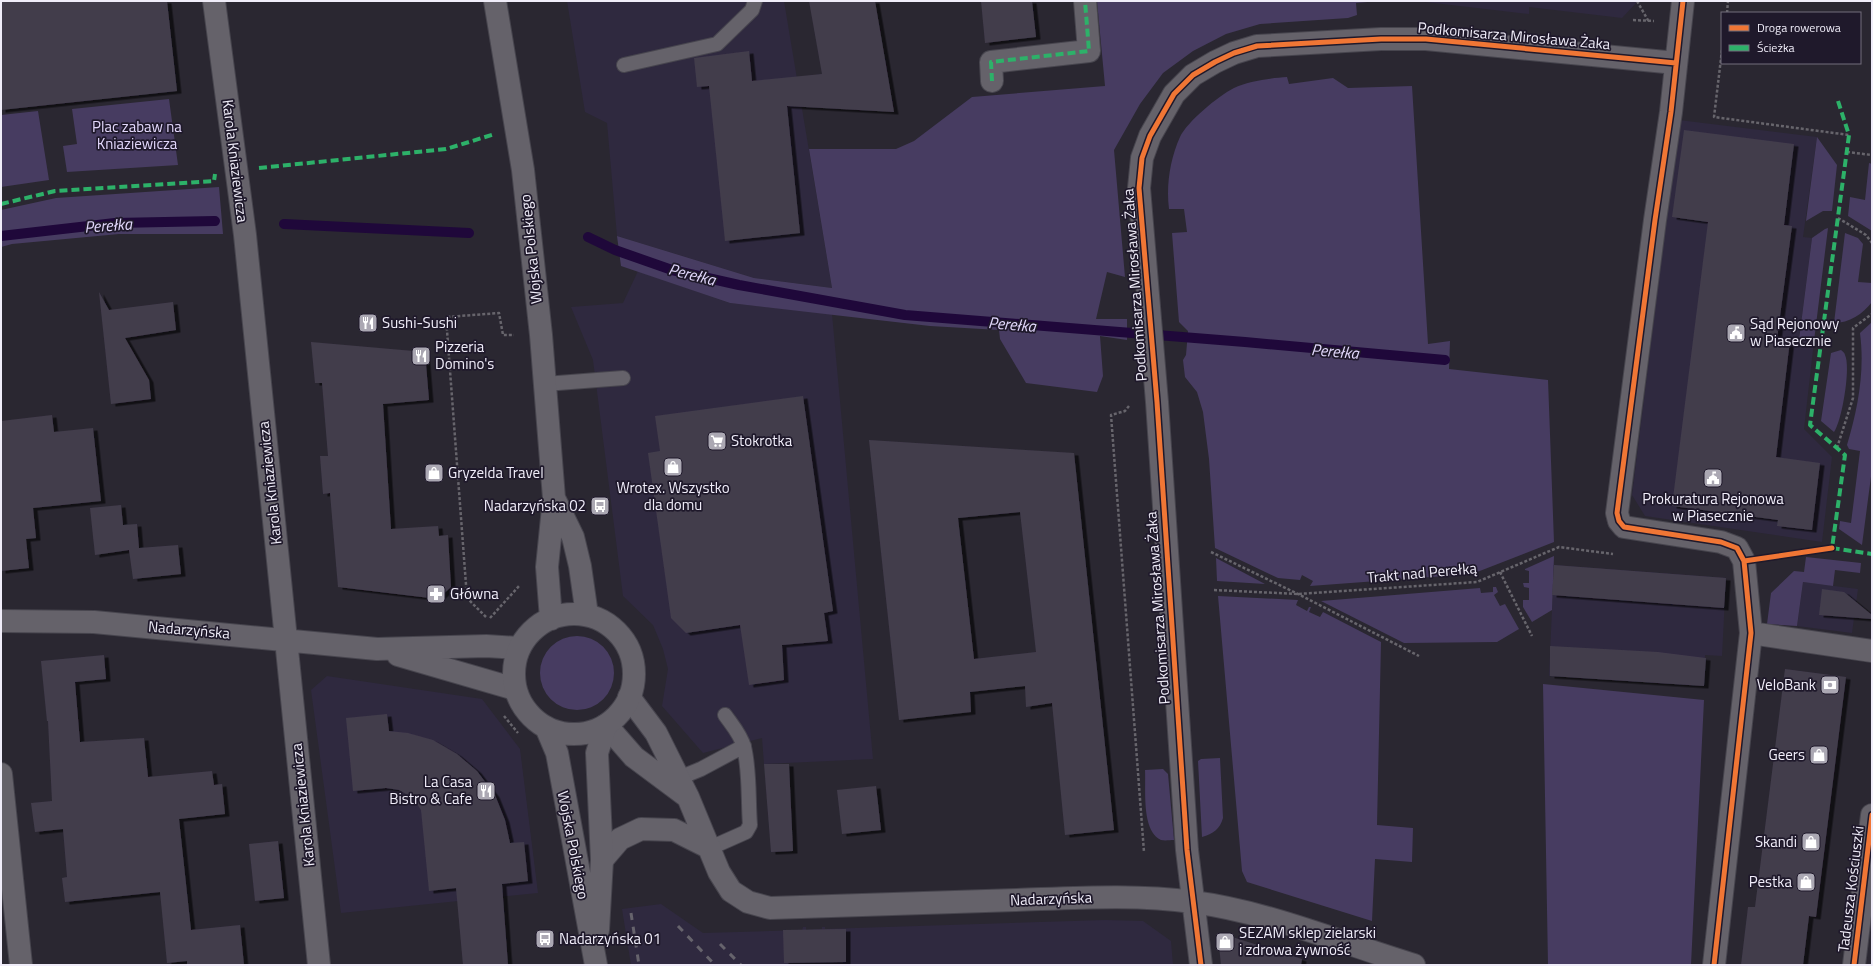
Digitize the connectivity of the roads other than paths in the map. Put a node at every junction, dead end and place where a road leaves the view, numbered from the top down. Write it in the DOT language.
graph roads {
  1 [pos="214,1"];
  2 [pos="495,1"];
  3 [pos="755,1"];
  4 [pos="1085,1"];
  5 [pos="1683,1"];
  6 [pos="1676,63"];
  7 [pos="624,65"];
  8 [pos="992,81"];
  9 [pos="623,378"];
  10 [pos="545,384"];
  11 [pos="554,498"];
  12 [pos="587,615"];
  13 [pos="551,618"];
  14 [pos="1,622"];
  15 [pos="1751,633"];
  16 [pos="286,640"];
  17 [pos="519,648"];
  18 [pos="377,649"];
  19 [pos="1872,652"];
  20 [pos="515,689"];
  21 [pos="629,697"];
  22 [pos="725,715"];
  23 [pos="606,725"];
  24 [pos="546,727"];
  25 [pos="744,746"];
  26 [pos="1,774"];
  27 [pos="679,778"];
  28 [pos="688,797"];
  29 [pos="1872,815"];
  30 [pos="710,848"];
  31 [pos="602,860"];
  32 [pos="1194,902"];
  33 [pos="21,965"];
  34 [pos="319,965"];
  35 [pos="596,965"];
  36 [pos="1201,965"];
  37 [pos="1414,965"];
  38 [pos="1714,965"];
  39 [pos="1854,965"];
  1 -- 16 [label="street, Karola Kniaziewicza"];
  2 -- 10 [label="street, Wojska Polskiego"];
  3 -- 7 [label="lane"];
  4 -- 8 [label="street"];
  5 -- 6 [label="street"];
  6 -- 15 [label="street"];
  6 -- 32 [label="street, Podkomisarza Mirosława Żaka"];
  9 -- 10 [label="lane"];
  10 -- 11 [label="street, Wojska Polskiego"];
  11 -- 12 [label="street, Wojska Polskiego"];
  11 -- 13 [label="street, Wojska Polskiego"];
  12 -- 13 [label="street"];
  12 -- 21 [label="street"];
  13 -- 17 [label="street"];
  14 -- 16 [label="street, Nadarzyńska"];
  15 -- 19 [label="street"];
  15 -- 38 [label="street"];
  16 -- 18 [label="street, Nadarzyńska"];
  16 -- 34 [label="street, Karola Kniaziewicza"];
  17 -- 18 [label="street, Nadarzyńska"];
  17 -- 20 [label="street"];
  18 -- 20 [label="street, Nadarzyńska"];
  20 -- 24 [label="street"];
  21 -- 23 [label="street"];
  21 -- 27 [label="street, Nadarzyńska"];
  22 -- 25 [label="lane"];
  23 -- 24 [label="street"];
  23 -- 28 [label="street, Nadarzyńska"];
  23 -- 31 [label="street, Wojska Polskiego"];
  24 -- 35 [label="street, Wojska Polskiego"];
  25 -- 27 [label="lane"];
  25 -- 30 [label="lane"];
  26 -- 33 [label="street"];
  27 -- 28 [label="street, Nadarzyńska"];
  28 -- 30 [label="street, Nadarzyńska"];
  29 -- 39 [label="street, Tadeusza Kościuszki"];
  30 -- 31 [label="street"];
  30 -- 32 [label="street, Nadarzyńska"];
  31 -- 35 [label="street, Wojska Polskiego"];
  32 -- 36 [label="street, Podkomisarza Mirosława Żaka"];
  32 -- 37 [label="street, Nadarzyńska"];
}
